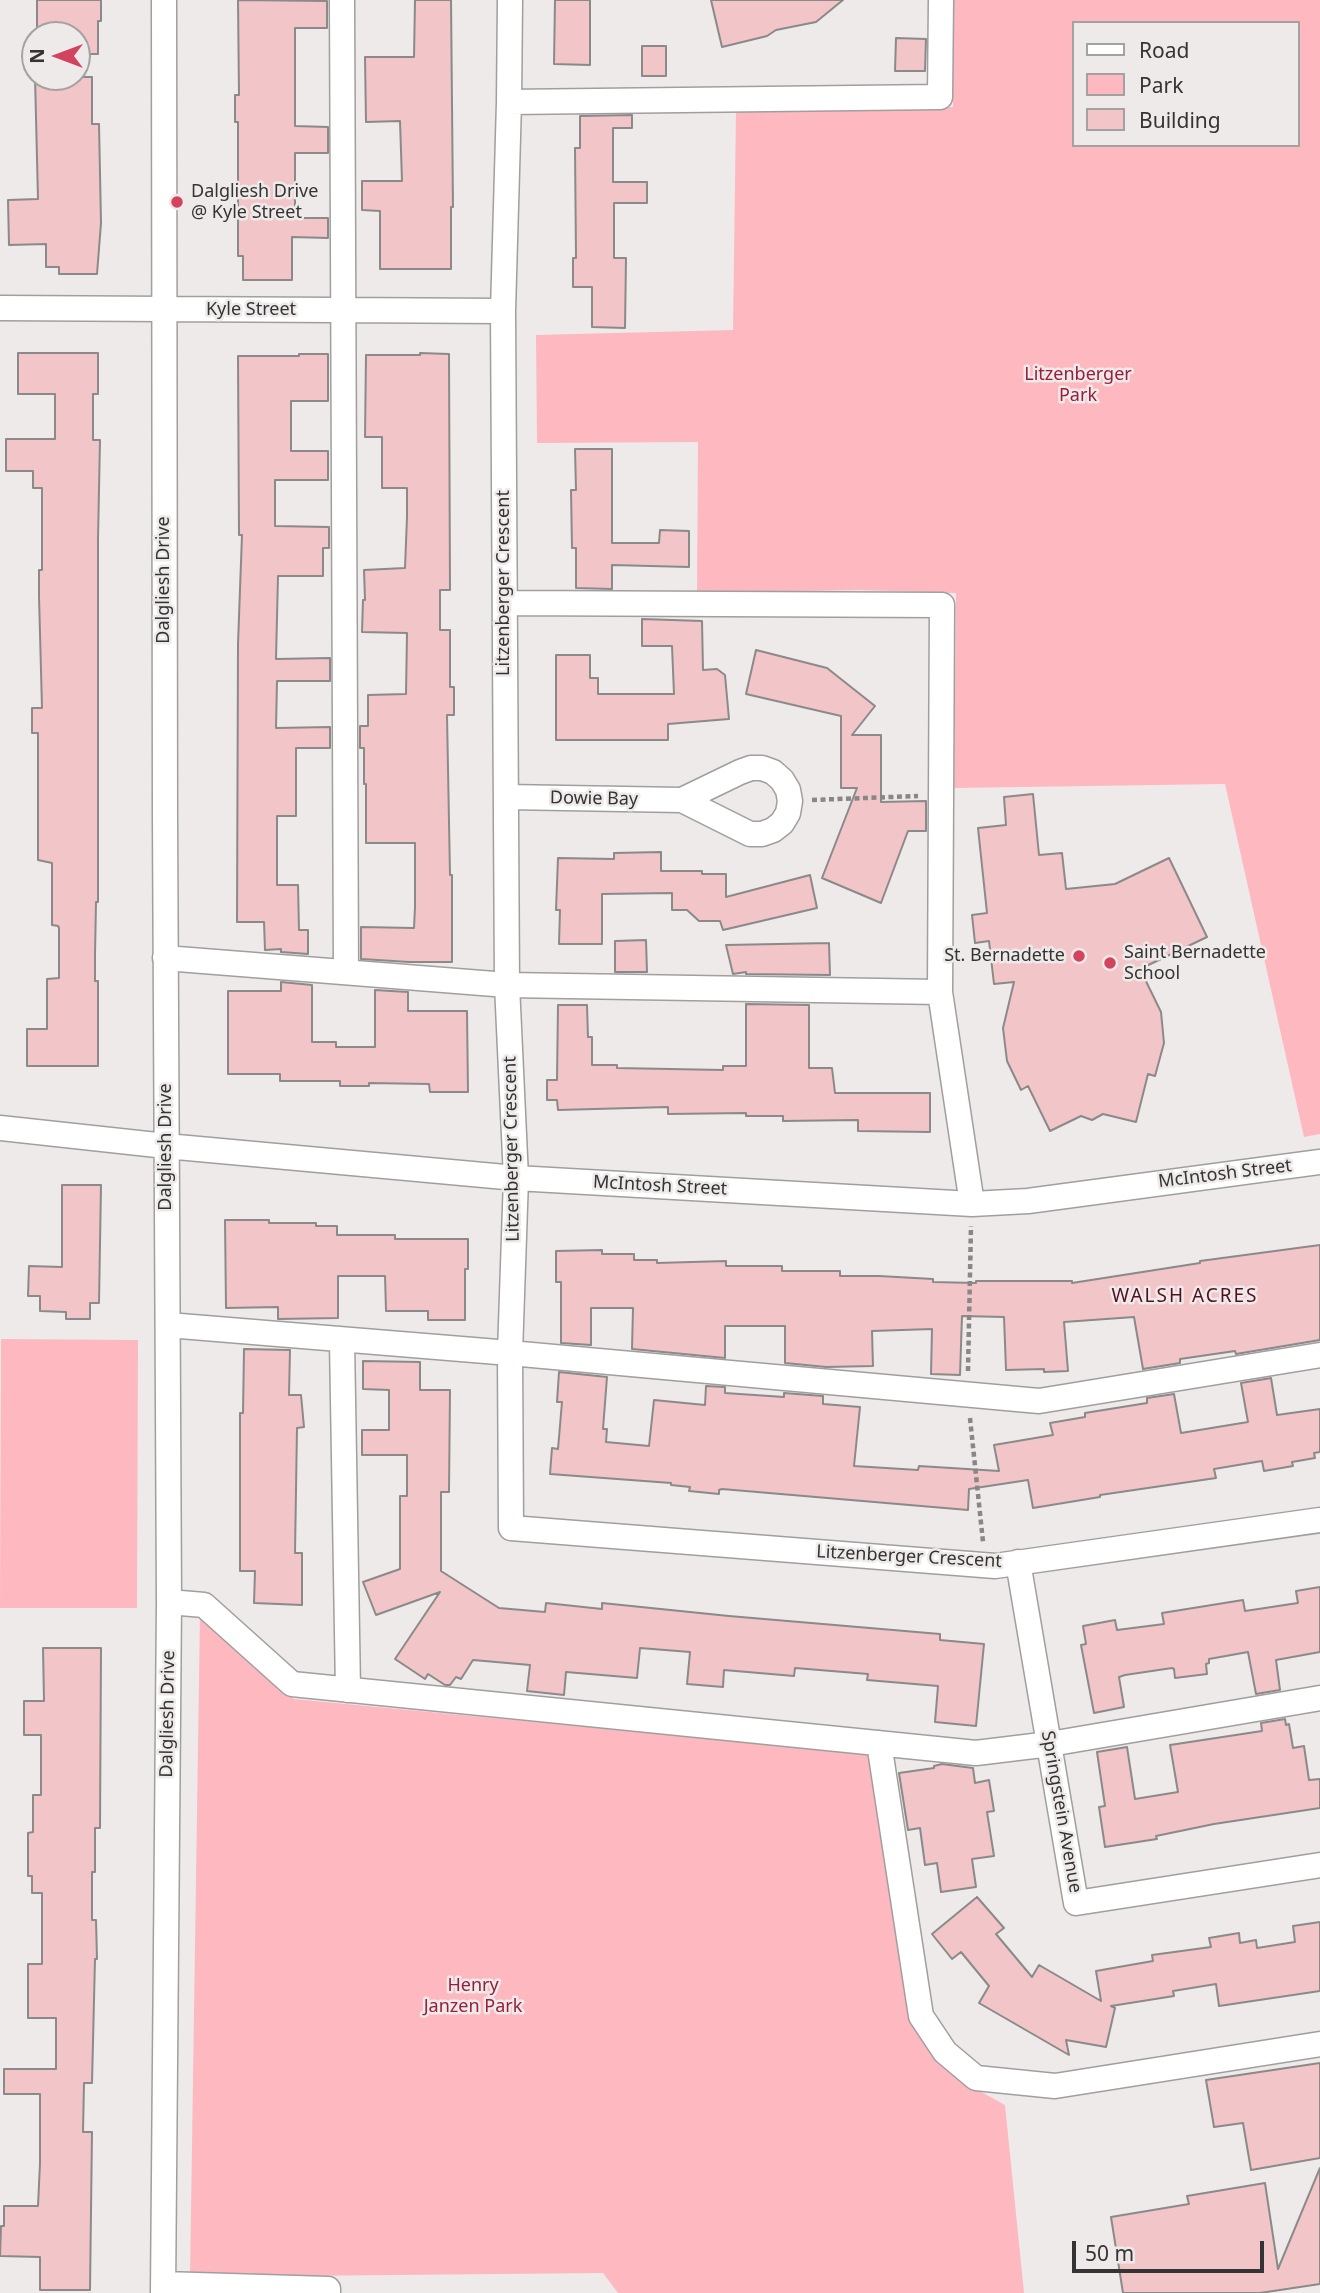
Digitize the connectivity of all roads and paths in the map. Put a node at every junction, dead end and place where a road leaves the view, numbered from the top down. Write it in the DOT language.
graph roads {
  1 [pos="164,0"];
  2 [pos="342,0"];
  3 [pos="510,0"];
  4 [pos="941,0"];
  5 [pos="509,102"];
  6 [pos="0,309"];
  7 [pos="164,309"];
  8 [pos="343,310"];
  9 [pos="503,311"];
  10 [pos="505,603"];
  11 [pos="941,795"];
  12 [pos="506,797"];
  13 [pos="682,800"];
  14 [pos="790,801"];
  15 [pos="165,958"];
  16 [pos="346,971"];
  17 [pos="507,985"];
  18 [pos="940,992"];
  19 [pos="0,1128"];
  20 [pos="166,1146"];
  21 [pos="1320,1162"];
  22 [pos="516,1178"];
  23 [pos="971,1204"];
  24 [pos="167,1325"];
  25 [pos="342,1341"];
  26 [pos="510,1353"];
  27 [pos="1320,1355"];
  28 [pos="1320,1520"];
  29 [pos="1018,1562"];
  30 [pos="169,1602"];
  31 [pos="348,1690"];
  32 [pos="1320,1698"];
  33 [pos="879,1743"];
  34 [pos="1050,1744"];
  35 [pos="1320,1865"];
  36 [pos="1320,2044"];
  37 [pos="163,2288"];
  38 [pos="328,2293"];
  1 -- 7 [label="street, Dalgliesh Drive"];
  2 -- 8 [label="street"];
  3 -- 5 [label="street, Litzenberger Crescent"];
  4 -- 5 [label="street"];
  5 -- 9 [label="street, Litzenberger Crescent"];
  6 -- 7 [label="street, Kyle Street"];
  7 -- 8 [label="street, Kyle Street"];
  7 -- 15 [label="street, Dalgliesh Drive"];
  8 -- 9 [label="street, Kyle Street"];
  8 -- 16 [label="street"];
  9 -- 10 [label="street, Litzenberger Crescent"];
  10 -- 11 [label="street"];
  10 -- 12 [label="street, Litzenberger Crescent"];
  11 -- 14 [label="path"];
  11 -- 18 [label="street"];
  12 -- 13 [label="street, Dowie Bay"];
  12 -- 17 [label="street, Litzenberger Crescent"];
  13 -- 14 [label="street, Dowie Bay"];
  13 -- 14 [label="street, Dowie Bay"];
  15 -- 16 [label="street"];
  15 -- 20 [label="street, Dalgliesh Drive"];
  16 -- 17 [label="street"];
  17 -- 18 [label="street"];
  17 -- 22 [label="street, Litzenberger Crescent"];
  18 -- 23 [label="street"];
  19 -- 20 [label="street, McIntosh Street"];
  20 -- 22 [label="street, McIntosh Street"];
  20 -- 24 [label="street, Dalgliesh Drive"];
  21 -- 23 [label="street, McIntosh Street"];
  22 -- 23 [label="street, McIntosh Street"];
  22 -- 26 [label="street, Litzenberger Crescent"];
  24 -- 25 [label="street"];
  24 -- 30 [label="street, Dalgliesh Drive"];
  25 -- 26 [label="street"];
  25 -- 31 [label="street"];
  26 -- 27 [label="street"];
  26 -- 29 [label="street, Litzenberger Crescent"];
  28 -- 29 [label="street, Litzenberger Crescent"];
  29 -- 34 [label="street, Springstein Avenue"];
  30 -- 31 [label="street"];
  30 -- 37 [label="street, Dalgliesh Drive"];
  31 -- 33 [label="street"];
  32 -- 34 [label="street"];
  33 -- 34 [label="street"];
  33 -- 36 [label="street"];
  34 -- 35 [label="street, Springstein Avenue"];
  37 -- 38 [label="street"];
}
